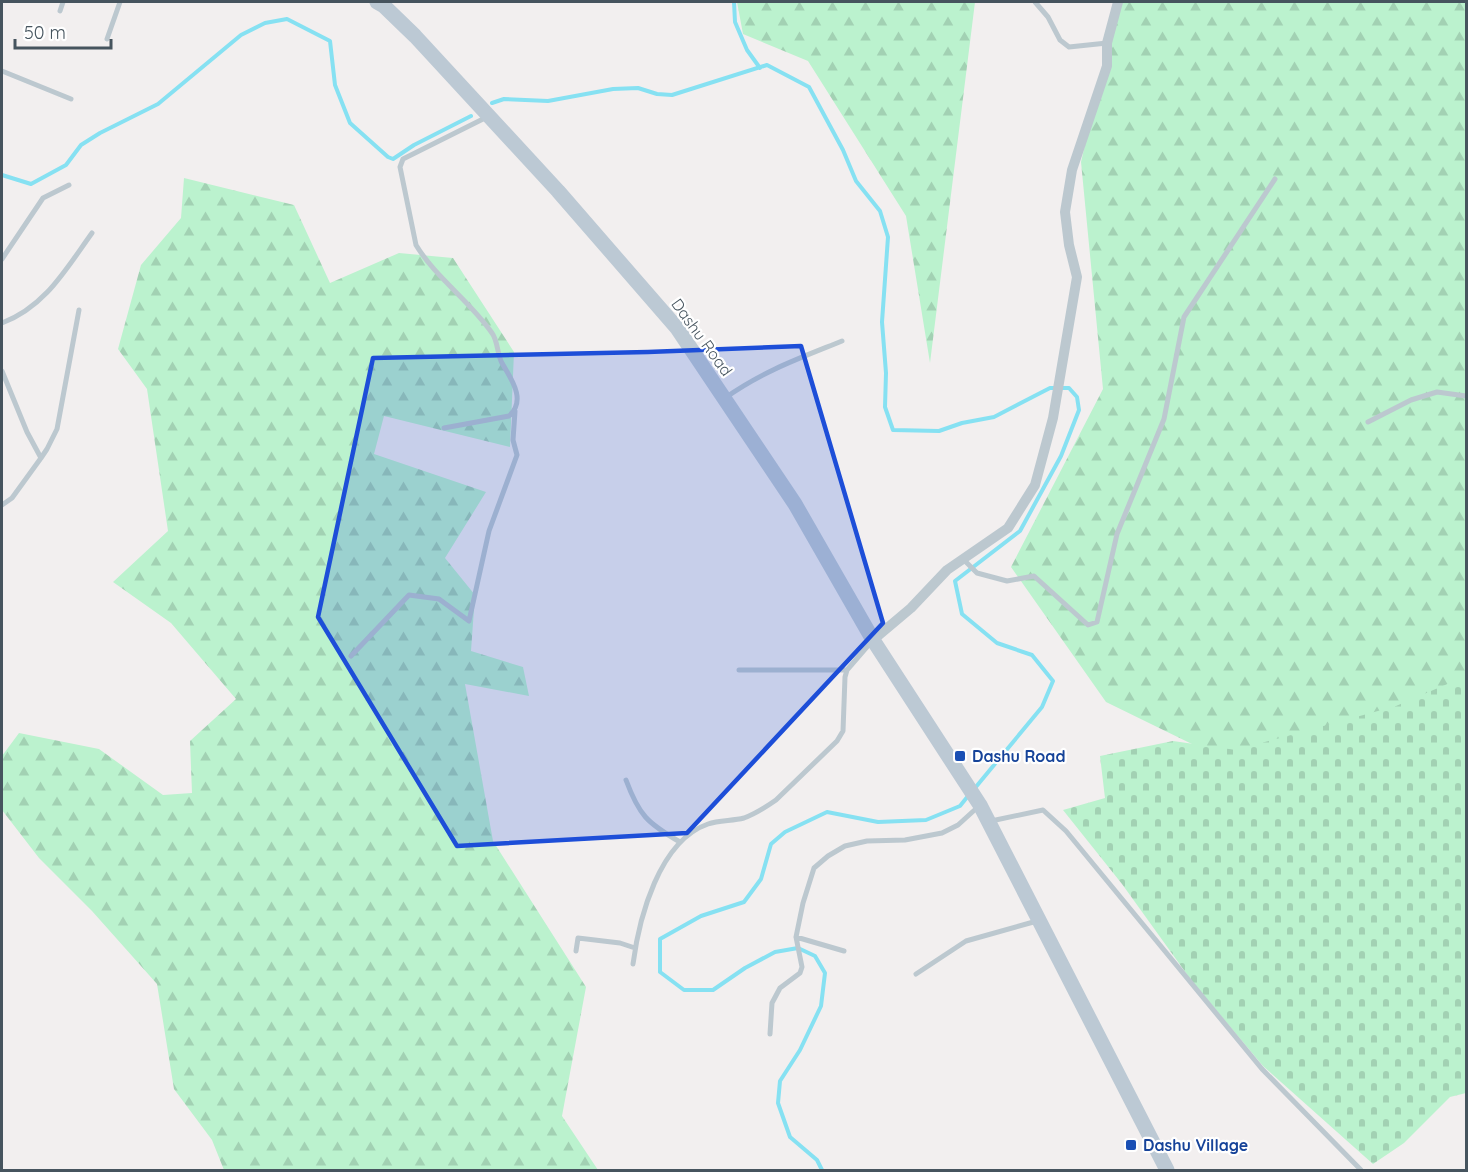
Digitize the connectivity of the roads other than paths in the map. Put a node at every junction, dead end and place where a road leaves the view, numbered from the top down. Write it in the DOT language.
graph roads {
  1 [pos="63,2"];
  2 [pos="120,2"];
  3 [pos="377,2"];
  4 [pos="1035,2"];
  5 [pos="1118,2"];
  6 [pos="60,11"];
  7 [pos="107,39"];
  8 [pos="1107,43"];
  9 [pos="2,71"];
  10 [pos="70,99"];
  11 [pos="488,116"];
  12 [pos="1275,179"];
  13 [pos="69,184"];
  14 [pos="92,233"];
  15 [pos="2,259"];
  16 [pos="79,310"];
  17 [pos="2,323"];
  18 [pos="842,341"];
  19 [pos="2,371"];
  20 [pos="1467,396"];
  21 [pos="724,398"];
  22 [pos="515,411"];
  23 [pos="1368,422"];
  24 [pos="444,428"];
  25 [pos="41,458"];
  26 [pos="2,506"];
  27 [pos="963,559"];
  28 [pos="873,640"];
  29 [pos="351,656"];
  30 [pos="847,669"];
  31 [pos="740,670"];
  32 [pos="626,780"];
  33 [pos="980,805"];
  34 [pos="988,822"];
  35 [pos="680,842"];
  36 [pos="1039,921"];
  37 [pos="796,937"];
  38 [pos="635,948"];
  39 [pos="576,951"];
  40 [pos="844,951"];
  41 [pos="633,964"];
  42 [pos="916,974"];
  43 [pos="770,1034"];
  44 [pos="1167,1170"];
  45 [pos="1361,1170"];
  1 -- 6 [label="lane"];
  2 -- 7 [label="lane"];
  3 -- 11 [label="street, Dashu Road"];
  4 -- 8 [label="lane"];
  5 -- 8 [label="street"];
  8 -- 27 [label="street"];
  9 -- 10 [label="lane"];
  11 -- 21 [label="street, Dashu Road"];
  11 -- 22 [label="lane"];
  12 -- 27 [label="lane"];
  13 -- 15 [label="lane"];
  14 -- 17 [label="lane"];
  16 -- 25 [label="lane"];
  18 -- 21 [label="lane"];
  19 -- 25 [label="lane"];
  20 -- 23 [label="lane"];
  21 -- 28 [label="street, Dashu Road"];
  22 -- 24 [label="lane"];
  22 -- 29 [label="lane"];
  25 -- 26 [label="lane"];
  27 -- 28 [label="street"];
  28 -- 30 [label="lane"];
  28 -- 33 [label="street, Dashu Road"];
  30 -- 31 [label="lane"];
  30 -- 35 [label="lane"];
  32 -- 35 [label="lane"];
  33 -- 34 [label="street, Dashu Road"];
  33 -- 37 [label="lane"];
  34 -- 36 [label="street, Dashu Road"];
  34 -- 45 [label="lane"];
  35 -- 38 [label="lane"];
  36 -- 42 [label="lane"];
  36 -- 44 [label="street, Dashu Road"];
  37 -- 40 [label="lane"];
  37 -- 43 [label="lane"];
  38 -- 39 [label="lane"];
  38 -- 41 [label="lane"];
}
